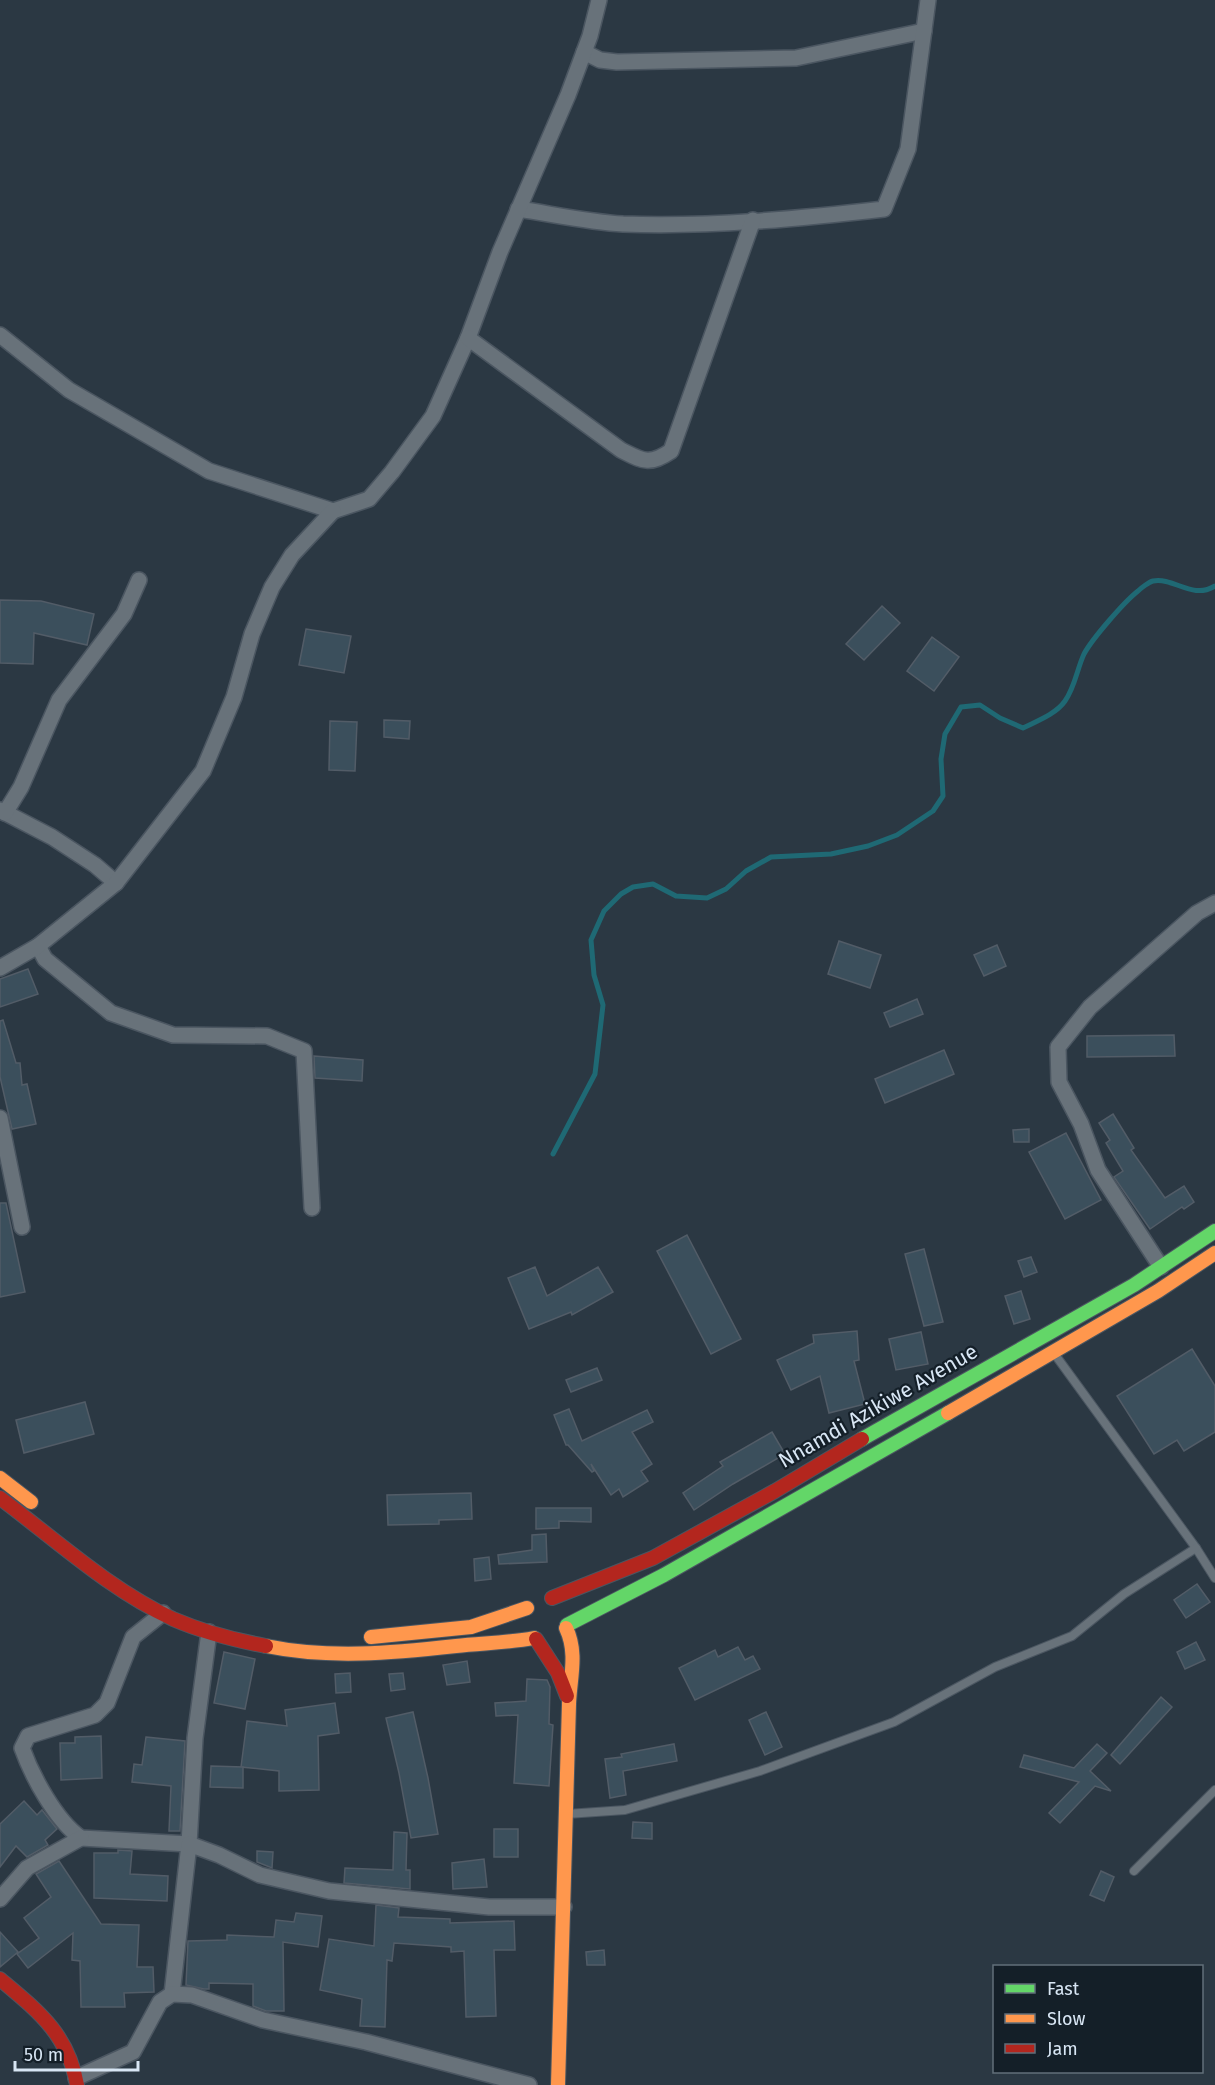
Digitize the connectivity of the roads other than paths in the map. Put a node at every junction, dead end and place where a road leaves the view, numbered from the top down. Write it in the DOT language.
graph roads {
  1 [pos="599,0"];
  2 [pos="928,0"];
  3 [pos="924,31"];
  4 [pos="584,51"];
  5 [pos="518,209"];
  6 [pos="753,220"];
  7 [pos="0,335"];
  8 [pos="468,338"];
  9 [pos="333,511"];
  10 [pos="139,580"];
  11 [pos="2,812"];
  12 [pos="116,883"];
  13 [pos="1215,903"];
  14 [pos="38,946"];
  15 [pos="0,968"];
  16 [pos="0,1118"];
  17 [pos="312,1208"];
  18 [pos="22,1227"];
  19 [pos="1215,1231"];
  20 [pos="1215,1253"];
  21 [pos="1161,1267"];
  22 [pos="1053,1353"];
  23 [pos="0,1478"];
  24 [pos="0,1498"];
  25 [pos="45,1512"];
  26 [pos="1196,1548"];
  27 [pos="1215,1578"];
  28 [pos="163,1613"];
  29 [pos="550,1619"];
  30 [pos="209,1632"];
  31 [pos="354,1638"];
  32 [pos="568,1702"];
  33 [pos="1215,1790"];
  34 [pos="567,1814"];
  35 [pos="81,1838"];
  36 [pos="189,1844"];
  37 [pos="1134,1871"];
  38 [pos="0,1899"];
  39 [pos="564,1907"];
  40 [pos="0,1979"];
  41 [pos="172,1994"];
  42 [pos="77,2081"];
  43 [pos="529,2085"];
  44 [pos="558,2085"];
  1 -- 4 [label="street"];
  2 -- 3 [label="street"];
  3 -- 4 [label="street"];
  3 -- 6 [label="street"];
  4 -- 5 [label="street"];
  5 -- 6 [label="street"];
  5 -- 8 [label="street"];
  6 -- 8 [label="street"];
  7 -- 9 [label="street"];
  8 -- 9 [label="street"];
  9 -- 12 [label="street"];
  10 -- 11 [label="street"];
  11 -- 12 [label="street"];
  12 -- 14 [label="street"];
  13 -- 21 [label="street"];
  14 -- 15 [label="street"];
  14 -- 17 [label="street"];
  16 -- 18 [label="street"];
  19 -- 21 [label="main road, Nnamdi Azikiwe Avenue"];
  20 -- 22 [label="main road, Nnamdi Azikiwe Avenue"];
  21 -- 29 [label="main road, Nnamdi Azikiwe Avenue"];
  22 -- 26 [label="lane"];
  22 -- 29 [label="main road, Nnamdi Azikiwe Avenue"];
  23 -- 25 [label="main road"];
  24 -- 28 [label="main road"];
  26 -- 27 [label="lane"];
  26 -- 34 [label="lane"];
  28 -- 30 [label="main road"];
  28 -- 35 [label="street"];
  29 -- 30 [label="main road"];
  29 -- 31 [label="main road"];
  29 -- 32 [label="main road"];
  29 -- 32 [label="main road"];
  30 -- 36 [label="street"];
  32 -- 34 [label="main road"];
  33 -- 37 [label="lane"];
  34 -- 39 [label="main road"];
  35 -- 36 [label="street"];
  35 -- 38 [label="street"];
  36 -- 39 [label="street"];
  36 -- 41 [label="street"];
  39 -- 44 [label="main road"];
  40 -- 42 [label="main road"];
  41 -- 42 [label="street"];
  41 -- 43 [label="street"];
}
